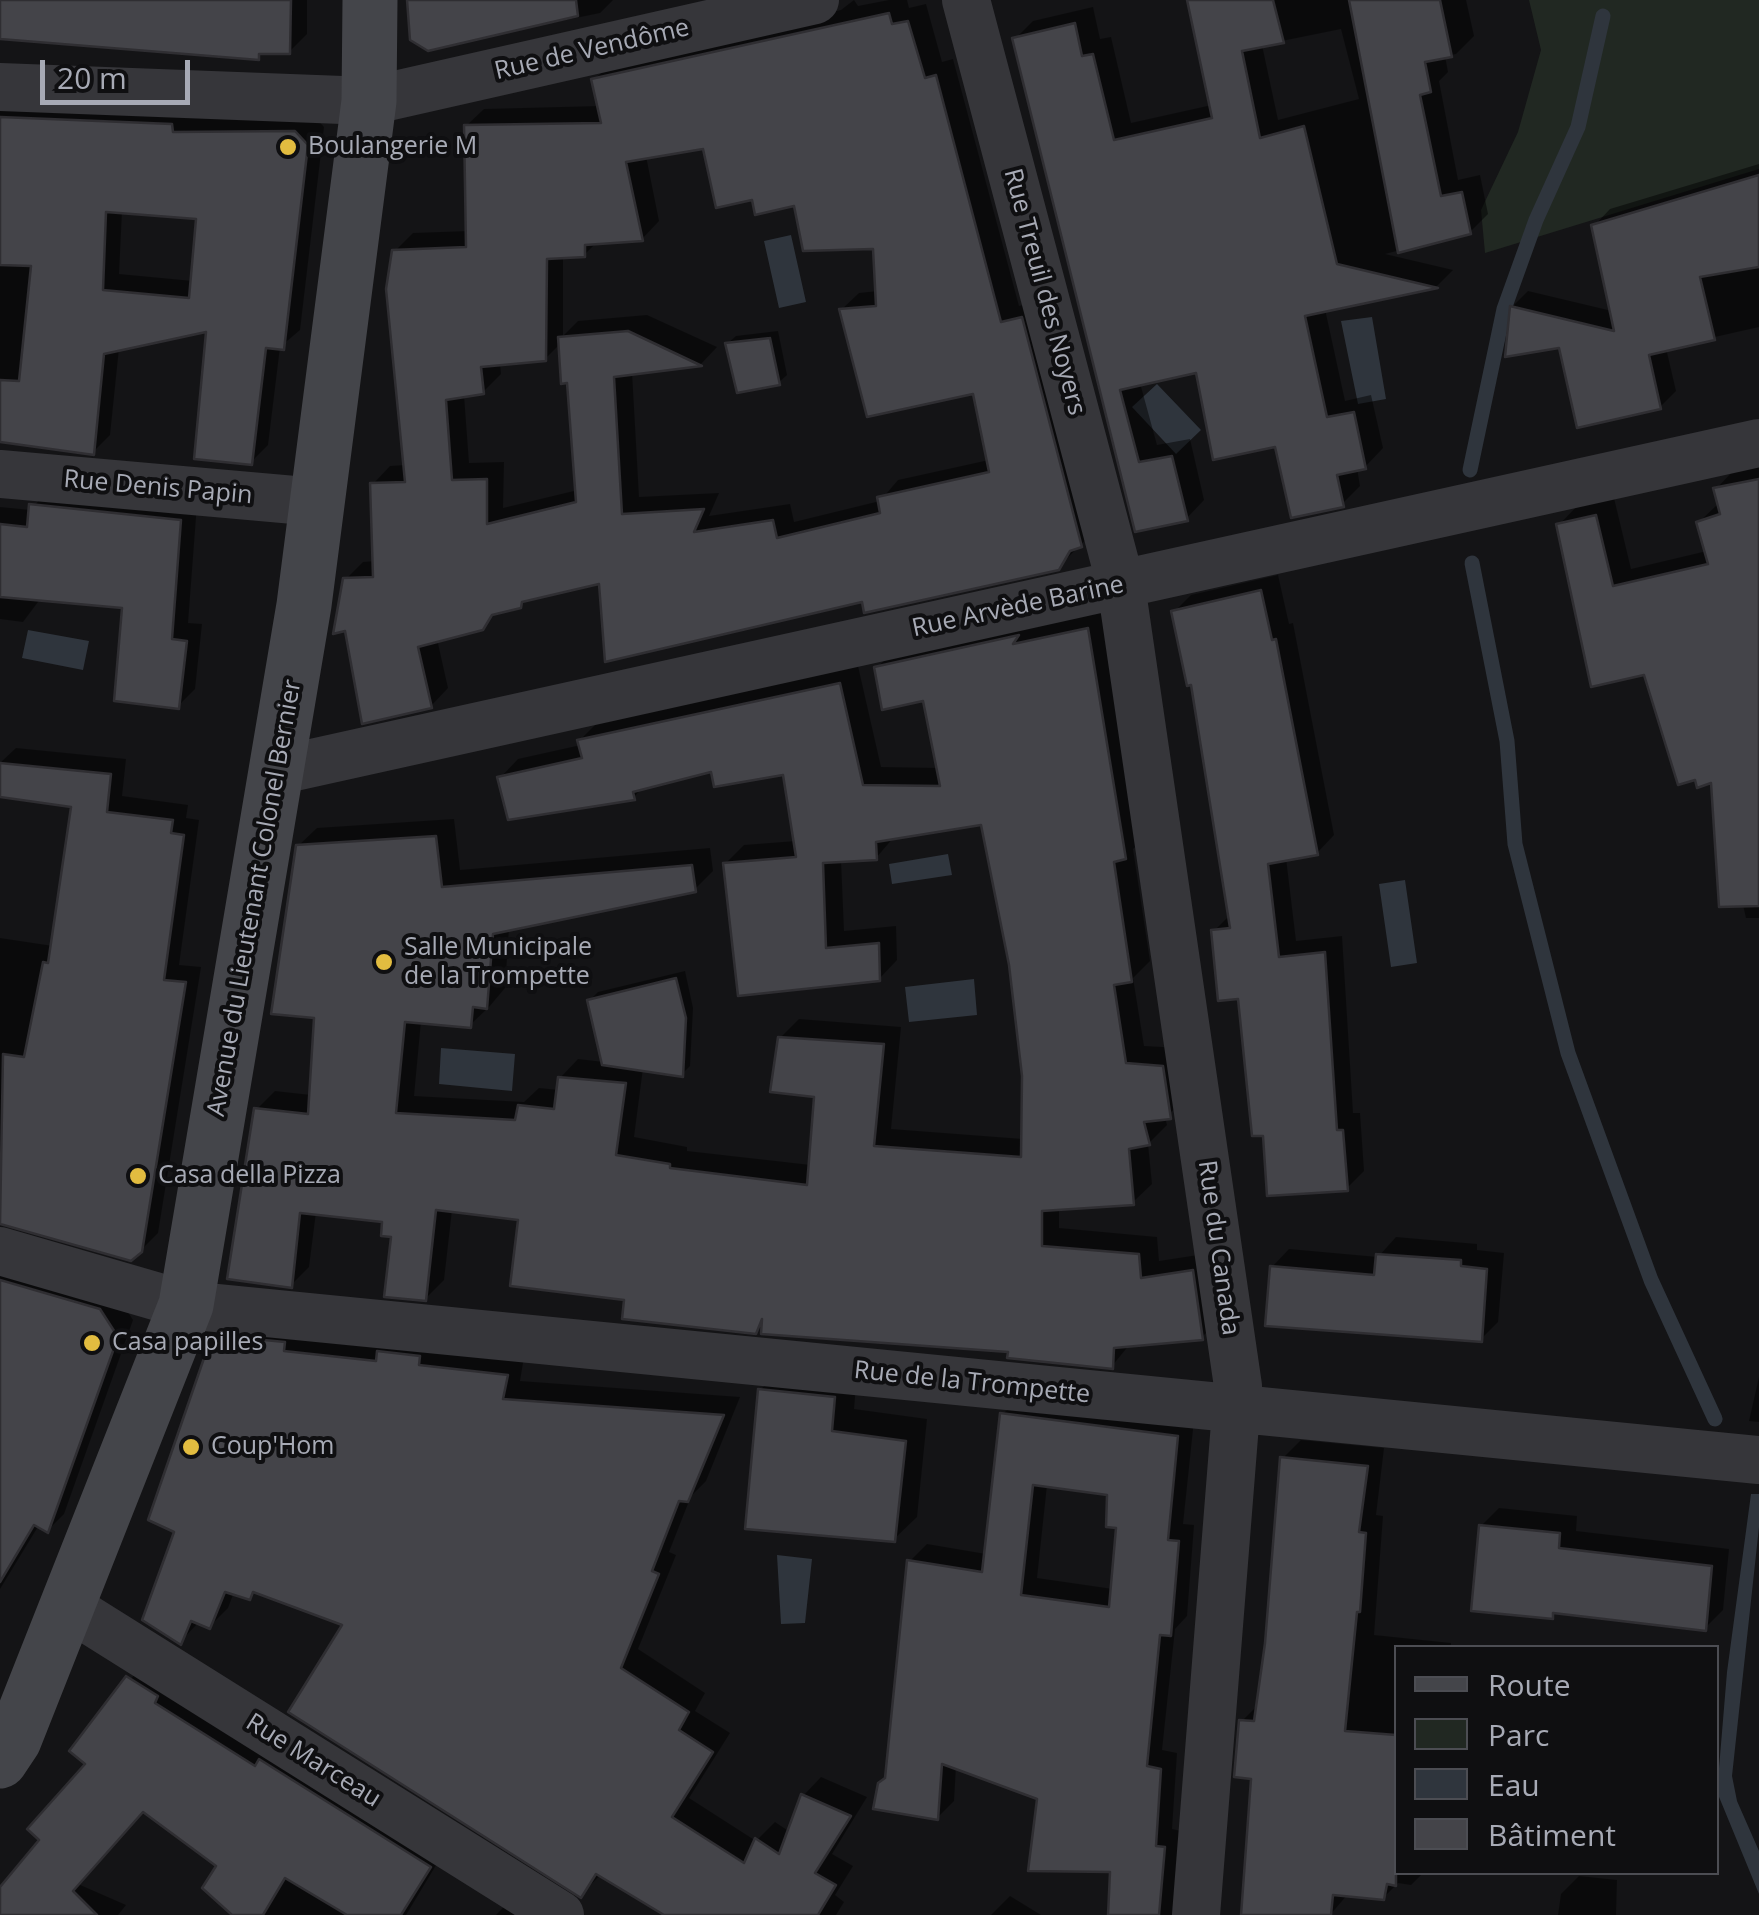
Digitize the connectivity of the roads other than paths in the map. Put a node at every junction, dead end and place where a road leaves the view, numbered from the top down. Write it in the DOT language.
graph roads {
  1 [pos="370,0"];
  2 [pos="815,0"];
  3 [pos="966,0"];
  4 [pos="0,88"];
  5 [pos="369,101"];
  6 [pos="1759,444"];
  7 [pos="0,474"];
  8 [pos="317,502"];
  9 [pos="1121,585"];
  10 [pos="276,771"];
  11 [pos="0,1251"];
  12 [pos="186,1305"];
  13 [pos="1236,1409"];
  14 [pos="1759,1460"];
  15 [pos="67,1606"];
  16 [pos="0,1762"];
  17 [pos="560,1915"];
  18 [pos="1196,1915"];
  1 -- 5 [label="street, Avenue du Lieutenant Colonel Bernier"];
  2 -- 5 [label="street, Rue de Vendôme"];
  3 -- 9 [label="street, Rue Treuil des Noyers"];
  4 -- 5 [label="street, Rue de Vendôme"];
  5 -- 8 [label="street, Avenue du Lieutenant Colonel Bernier"];
  6 -- 9 [label="street, Rue Arvède Barine"];
  7 -- 8 [label="street, Rue Denis Papin"];
  8 -- 10 [label="street, Avenue du Lieutenant Colonel Bernier"];
  9 -- 10 [label="street, Rue Arvède Barine"];
  9 -- 13 [label="street, Rue du Canada"];
  10 -- 12 [label="street, Avenue du Lieutenant Colonel Bernier"];
  11 -- 12 [label="street, Rue de la Trompette"];
  12 -- 13 [label="street, Rue de la Trompette"];
  12 -- 15 [label="street, Avenue du Lieutenant Colonel Bernier"];
  13 -- 14 [label="street, Rue de la Trompette"];
  13 -- 18 [label="street, Rue du Canada"];
  15 -- 16 [label="street, Avenue du Lieutenant Colonel Bernier"];
  15 -- 17 [label="street, Rue Marceau"];
}
